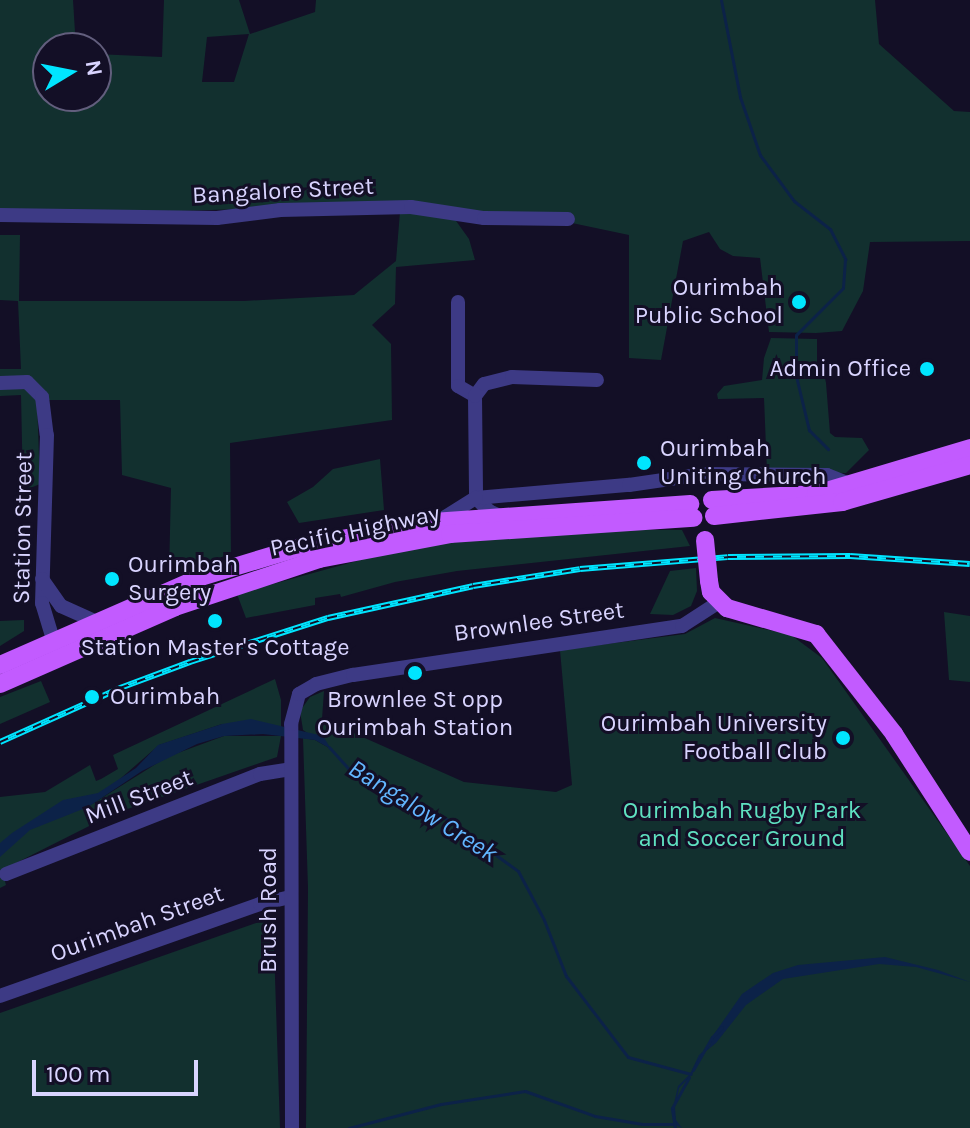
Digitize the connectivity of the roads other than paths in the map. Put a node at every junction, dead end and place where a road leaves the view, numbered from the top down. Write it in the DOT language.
graph roads {
  1 [pos="0,215"];
  2 [pos="568,219"];
  3 [pos="458,302"];
  4 [pos="597,380"];
  5 [pos="0,383"];
  6 [pos="475,396"];
  7 [pos="970,448"];
  8 [pos="970,465"];
  9 [pos="852,485"];
  10 [pos="476,498"];
  11 [pos="702,513"];
  12 [pos="503,517"];
  13 [pos="433,522"];
  14 [pos="41,579"];
  15 [pos="719,602"];
  16 [pos="95,621"];
  17 [pos="55,648"];
  18 [pos="0,665"];
  19 [pos="0,684"];
  20 [pos="299,694"];
  21 [pos="291,769"];
  22 [pos="970,852"];
  23 [pos="6,874"];
  24 [pos="290,897"];
  25 [pos="0,996"];
  26 [pos="292,1128"];
  1 -- 2 [label="street, Bangalore Street"];
  3 -- 6 [label="street"];
  4 -- 6 [label="street"];
  5 -- 14 [label="street, Station Street"];
  6 -- 10 [label="street"];
  7 -- 9 [label="main road, Pacific Highway"];
  8 -- 11 [label="main road, Pacific Highway"];
  9 -- 10 [label="street"];
  9 -- 11 [label="main road, Pacific Highway"];
  10 -- 12 [label="street"];
  10 -- 13 [label="street"];
  11 -- 12 [label="main road, Pacific Highway"];
  11 -- 15 [label="main road, bridge"];
  11 -- 17 [label="main road, Pacific Highway"];
  12 -- 13 [label="main road, Pacific Highway"];
  13 -- 16 [label="main road, Pacific Highway"];
  14 -- 16 [label="street"];
  14 -- 17 [label="street, Station Street"];
  15 -- 20 [label="street, Brownlee Street"];
  15 -- 22 [label="main road"];
  16 -- 17 [label="main road, Pacific Highway"];
  17 -- 18 [label="main road, Pacific Highway"];
  17 -- 19 [label="main road, Pacific Highway"];
  20 -- 21 [label="street, Brush Road"];
  21 -- 23 [label="street, Mill Street"];
  21 -- 24 [label="street, Brush Road"];
  24 -- 25 [label="street, Ourimbah Street"];
  24 -- 26 [label="street, Brush Road"];
}
